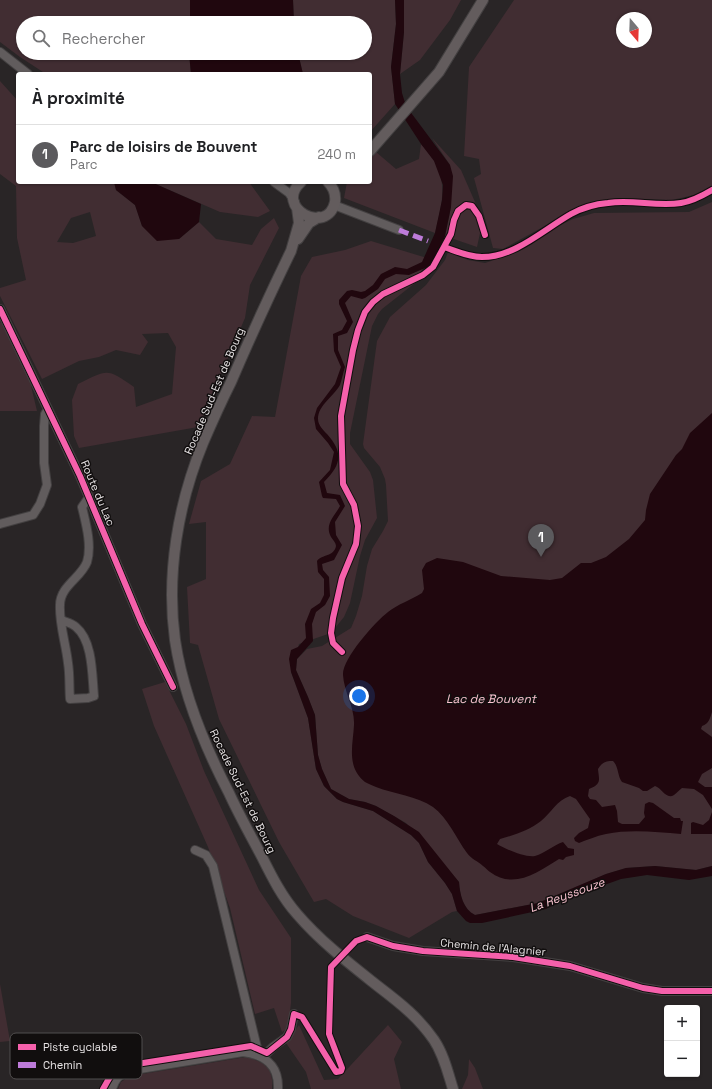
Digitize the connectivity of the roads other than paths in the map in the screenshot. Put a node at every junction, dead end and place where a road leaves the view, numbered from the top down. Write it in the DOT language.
graph roads {
  1 [pos="483,0"];
  2 [pos="0,52"];
  3 [pos="25,72"];
  4 [pos="372,149"];
  5 [pos="277,184"];
  6 [pos="300,184"];
  7 [pos="330,184"];
  8 [pos="338,184"];
  9 [pos="335,194"];
  10 [pos="296,205"];
  11 [pos="334,205"];
  12 [pos="319,217"];
  13 [pos="400,230"];
  14 [pos="290,251"];
  15 [pos="0,309"];
  16 [pos="48,409"];
  17 [pos="89,497"];
  18 [pos="0,524"];
  19 [pos="61,620"];
  20 [pos="173,687"];
  21 [pos="195,850"];
  22 [pos="367,936"];
  23 [pos="712,991"];
  24 [pos="294,1014"];
  25 [pos="261,1057"];
  26 [pos="142,1069"];
  27 [pos="450,1078"];
  28 [pos="116,1079"];
  29 [pos="112,1089"];
  30 [pos="278,1089"];
  31 [pos="450,1089"];
  32 [pos="453,1089"];
  1 -- 4 [label="main road"];
  2 -- 3 [label="street"];
  5 -- 10 [label="street"];
  6 -- 10 [label="main road"];
  7 -- 9 [label="main road"];
  8 -- 9 [label="main road"];
  9 -- 11 [label="main road"];
  10 -- 12 [label="main road"];
  10 -- 14 [label="main road, Rocade Sud-Est de Bourg"];
  11 -- 12 [label="main road, Rocade Sud-Est de Bourg"];
  11 -- 13 [label="street"];
  12 -- 14 [label="main road, Rocade Sud-Est de Bourg"];
  14 -- 27 [label="main road, Rocade Sud-Est de Bourg"];
  15 -- 16 [label="street, Route du Lac"];
  16 -- 17 [label="street, Route du Lac"];
  16 -- 18 [label="street"];
  17 -- 19 [label="street"];
  17 -- 20 [label="street, Route du Lac"];
  19 -- 19 [label="street"];
  21 -- 25 [label="street"];
  22 -- 23 [label="street, Chemin de l'Alagnier"];
  24 -- 25 [label="street"];
  25 -- 26 [label="street"];
  25 -- 30 [label="street"];
  27 -- 31 [label="main road"];
  27 -- 32 [label="main road, Rocade Sud-Est de Bourg"];
  28 -- 29 [label="street"];
}
